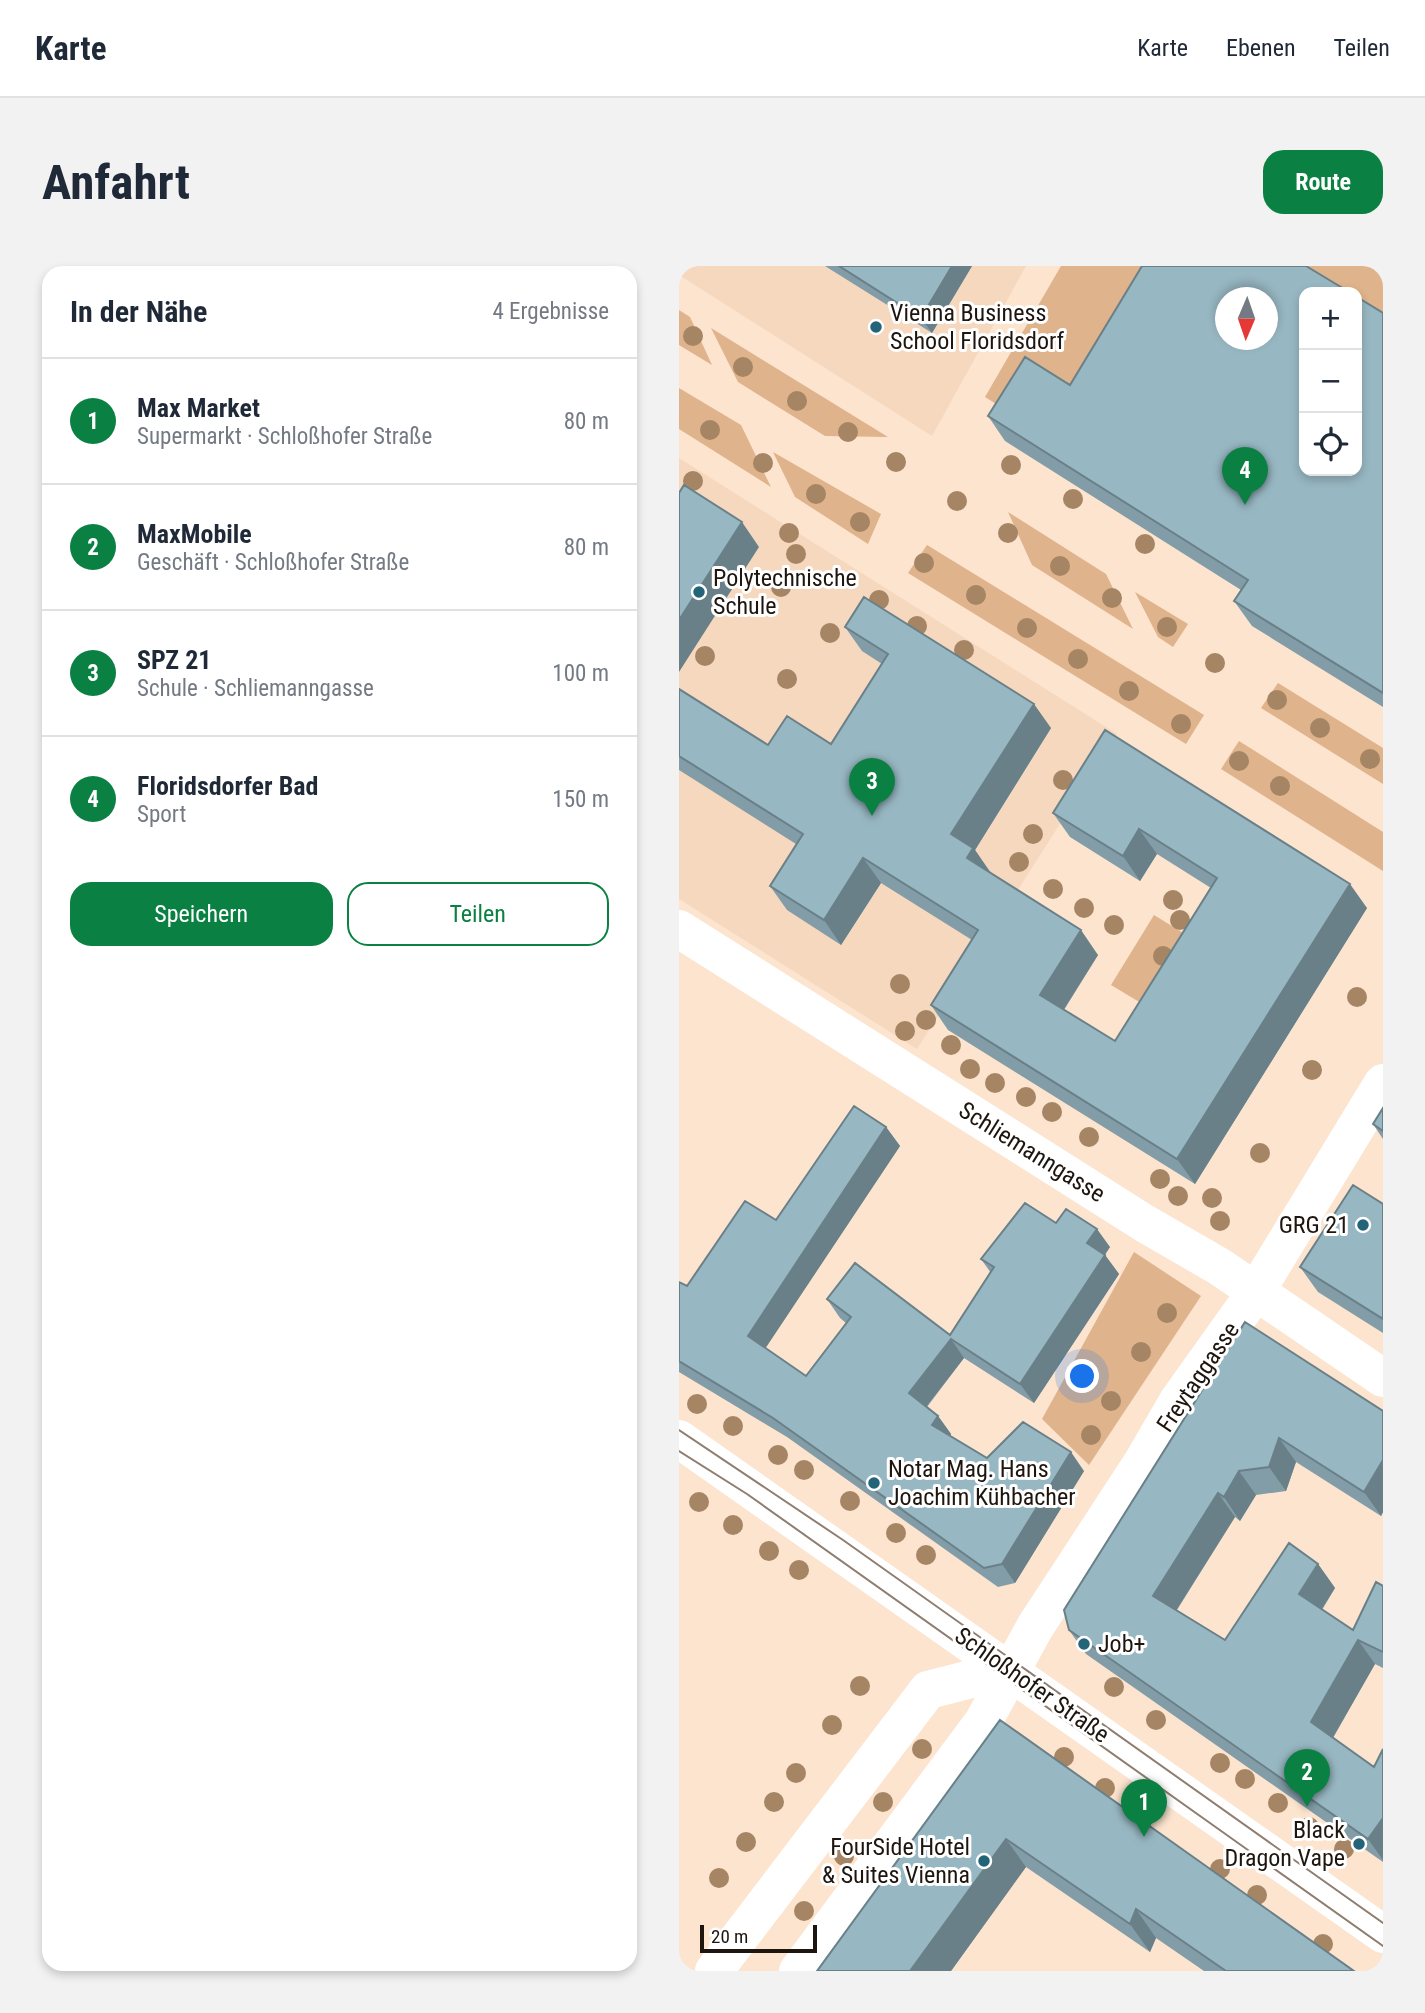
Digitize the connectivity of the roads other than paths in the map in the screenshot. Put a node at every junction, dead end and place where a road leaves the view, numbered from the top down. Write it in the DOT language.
graph roads {
  1 [pos="679,929"];
  2 [pos="1383,1083"];
  3 [pos="1255,1293"];
  4 [pos="1383,1378"];
  5 [pos="679,1439"];
  6 [pos="1010,1669"];
  7 [pos="1383,1934"];
  8 [pos="714,1971"];
  9 [pos="798,1971"];
  1 -- 3 [label="street, Schliemanngasse"];
  2 -- 3 [label="street, Freytaggasse"];
  3 -- 4 [label="street, Schliemanngasse"];
  3 -- 6 [label="street, Freytaggasse"];
  5 -- 6 [label="street, Schloßhofer Straße"];
  6 -- 7 [label="street, Schloßhofer Straße"];
  6 -- 8 [label="street"];
  6 -- 9 [label="street, Freytaggasse"];
}
